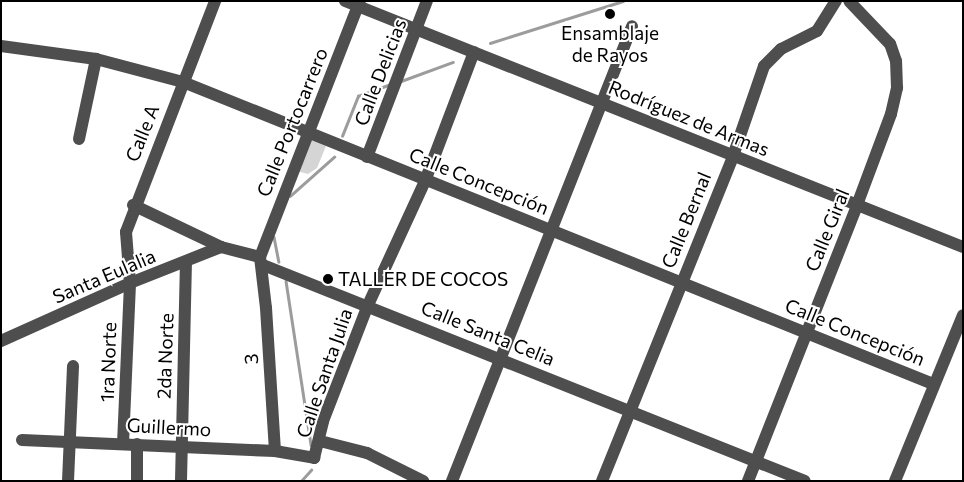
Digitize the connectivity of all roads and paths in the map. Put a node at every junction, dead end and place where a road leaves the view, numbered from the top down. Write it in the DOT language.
graph roads {
  1 [pos="215,1"];
  2 [pos="345,1"];
  3 [pos="427,1"];
  4 [pos="836,1"];
  5 [pos="849,1"];
  6 [pos="359,4"];
  7 [pos="632,26"];
  8 [pos="417,29"];
  9 [pos="1,46"];
  10 [pos="474,52"];
  11 [pos="96,59"];
  12 [pos="183,82"];
  13 [pos="602,103"];
  14 [pos="309,133"];
  15 [pos="79,139"];
  16 [pos="732,156"];
  17 [pos="367,157"];
  18 [pos="425,181"];
  19 [pos="134,205"];
  20 [pos="857,205"];
  21 [pos="549,229"];
  22 [pos="221,247"];
  23 [pos="963,247"];
  24 [pos="261,261"];
  25 [pos="186,263"];
  26 [pos="130,282"];
  27 [pos="680,283"];
  28 [pos="368,305"];
  29 [pos="963,315"];
  30 [pos="806,332"];
  31 [pos="1,341"];
  32 [pos="499,358"];
  33 [pos="73,366"];
  34 [pos="933,384"];
  35 [pos="631,411"];
  36 [pos="22,440"];
  37 [pos="320,441"];
  38 [pos="71,442"];
  39 [pos="123,444"];
  40 [pos="137,444"];
  41 [pos="180,446"];
  42 [pos="275,451"];
  43 [pos="314,458"];
  44 [pos="756,461"];
  45 [pos="68,481"];
  46 [pos="137,481"];
  47 [pos="181,481"];
  48 [pos="423,481"];
  49 [pos="452,481"];
  50 [pos="602,481"];
  51 [pos="748,481"];
  52 [pos="805,481"];
  53 [pos="895,481"];
  1 -- 12 [label="street, Calle A"];
  2 -- 6 [label="street, Rodríguez de Armas"];
  3 -- 8 [label="street, Calle Delicias"];
  4 -- 16 [label="street, Calle Bernal"];
  5 -- 20 [label="street, Calle Giral"];
  6 -- 8 [label="street, Rodríguez de Armas"];
  6 -- 14 [label="street, Calle Portocarrero"];
  7 -- 13 [label="street"];
  8 -- 10 [label="street, Rodríguez de Armas"];
  8 -- 17 [label="street, Calle Delicias"];
  9 -- 11 [label="street, Calle Concepción"];
  10 -- 13 [label="street, Rodríguez de Armas"];
  10 -- 18 [label="street, Calle Santa Julia"];
  11 -- 12 [label="street, Calle Concepción"];
  11 -- 15 [label="street"];
  12 -- 14 [label="street, Calle Concepción"];
  12 -- 19 [label="street, Calle A"];
  13 -- 16 [label="street, Rodríguez de Armas"];
  13 -- 21 [label="street"];
  14 -- 17 [label="street, Calle Concepción"];
  14 -- 24 [label="street, Calle Portocarrero"];
  16 -- 20 [label="street, Rodríguez de Armas"];
  16 -- 27 [label="street, Calle Bernal"];
  17 -- 18 [label="street, Calle Concepción"];
  18 -- 21 [label="street, Calle Concepción"];
  18 -- 28 [label="street, Calle Santa Julia"];
  19 -- 22 [label="street, Calle Santa Celia"];
  19 -- 26 [label="street, Calle A"];
  20 -- 23 [label="street, Rodríguez de Armas"];
  20 -- 30 [label="street, Calle Giral"];
  21 -- 27 [label="street, Calle Concepción"];
  21 -- 32 [label="street"];
  22 -- 24 [label="street, Calle Santa Celia"];
  22 -- 25 [label="street, Santa Eulalia"];
  24 -- 28 [label="street, Calle Santa Celia"];
  24 -- 42 [label="street, 3"];
  25 -- 26 [label="street, Santa Eulalia"];
  25 -- 41 [label="street, 2da Norte"];
  26 -- 31 [label="street, Santa Eulalia"];
  26 -- 39 [label="street, 1ra Norte"];
  27 -- 30 [label="street, Calle Concepción"];
  27 -- 35 [label="street, Calle Bernal"];
  28 -- 32 [label="street, Calle Santa Celia"];
  28 -- 37 [label="street, Calle Santa Julia"];
  29 -- 34 [label="street"];
  30 -- 34 [label="street, Calle Concepción"];
  30 -- 44 [label="street, Calle Giral"];
  32 -- 35 [label="street, Calle Santa Celia"];
  32 -- 49 [label="street"];
  33 -- 38 [label="street"];
  34 -- 53 [label="street"];
  35 -- 44 [label="street, Calle Santa Celia"];
  35 -- 50 [label="street, Calle Bernal"];
  36 -- 38 [label="street, Guillermo"];
  37 -- 43 [label="street, Calle Santa Julia"];
  37 -- 48 [label="street"];
  38 -- 39 [label="street, Guillermo"];
  38 -- 45 [label="street"];
  39 -- 40 [label="street, Guillermo"];
  40 -- 41 [label="street, Guillermo"];
  40 -- 46 [label="street"];
  41 -- 42 [label="street, Guillermo"];
  41 -- 47 [label="street, 2da Norte"];
  42 -- 43 [label="street, Guillermo"];
  44 -- 51 [label="street, Calle Giral"];
  44 -- 52 [label="street, Calle Santa Celia"];
}
